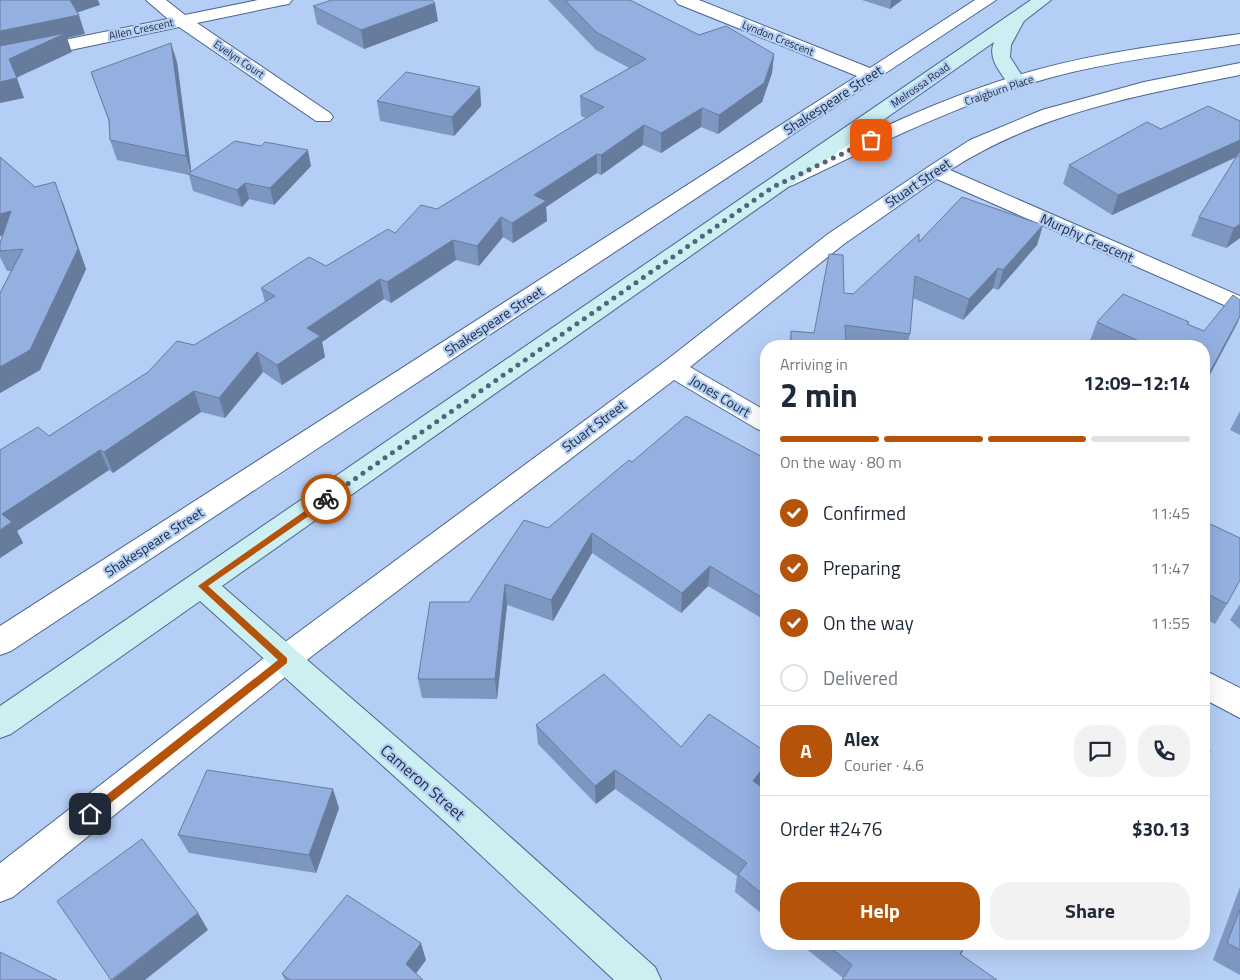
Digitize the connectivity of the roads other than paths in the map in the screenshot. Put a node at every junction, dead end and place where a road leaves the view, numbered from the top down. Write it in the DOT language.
graph roads {
  1 [pos="155,0"];
  2 [pos="283,0"];
  3 [pos="684,0"];
  4 [pos="987,0"];
  5 [pos="1042,0"];
  6 [pos="1016,18"];
  7 [pos="182,21"];
  8 [pos="1240,39"];
  9 [pos="0,59"];
  10 [pos="1240,70"];
  11 [pos="871,75"];
  12 [pos="1017,82"];
  13 [pos="323,117"];
  14 [pos="935,171"];
  15 [pos="773,187"];
  16 [pos="1240,305"];
  17 [pos="673,368"];
  18 [pos="760,419"];
  19 [pos="202,586"];
  20 [pos="0,642"];
  21 [pos="284,660"];
  22 [pos="1210,686"];
  23 [pos="1240,704"];
  24 [pos="0,724"];
  25 [pos="0,885"];
  26 [pos="642,980"];
  1 -- 7 [label="street, Evelyn Court"];
  2 -- 7 [label="street, Allen Crescent"];
  3 -- 11 [label="street, Lyndon Crescent"];
  4 -- 11 [label="street, Shakespeare Street"];
  5 -- 6 [label="street, Melrossa Road"];
  6 -- 12 [label="street"];
  6 -- 15 [label="street, Melrossa Road"];
  7 -- 9 [label="street, Allen Crescent"];
  7 -- 13 [label="street, Evelyn Court"];
  8 -- 12 [label="street, Craigburn Place"];
  10 -- 14 [label="street, Stuart Street"];
  11 -- 20 [label="street, Shakespeare Street"];
  12 -- 15 [label="street, Craigburn Place"];
  14 -- 16 [label="street, Murphy Crescent"];
  14 -- 17 [label="street, Stuart Street"];
  15 -- 19 [label="street"];
  17 -- 18 [label="street, Jones Court"];
  17 -- 21 [label="street, Stuart Street"];
  19 -- 21 [label="street, Cameron Street"];
  19 -- 24 [label="street"];
  21 -- 25 [label="street, Stuart Street"];
  21 -- 26 [label="street, Cameron Street"];
  22 -- 23 [label="street"];
}
